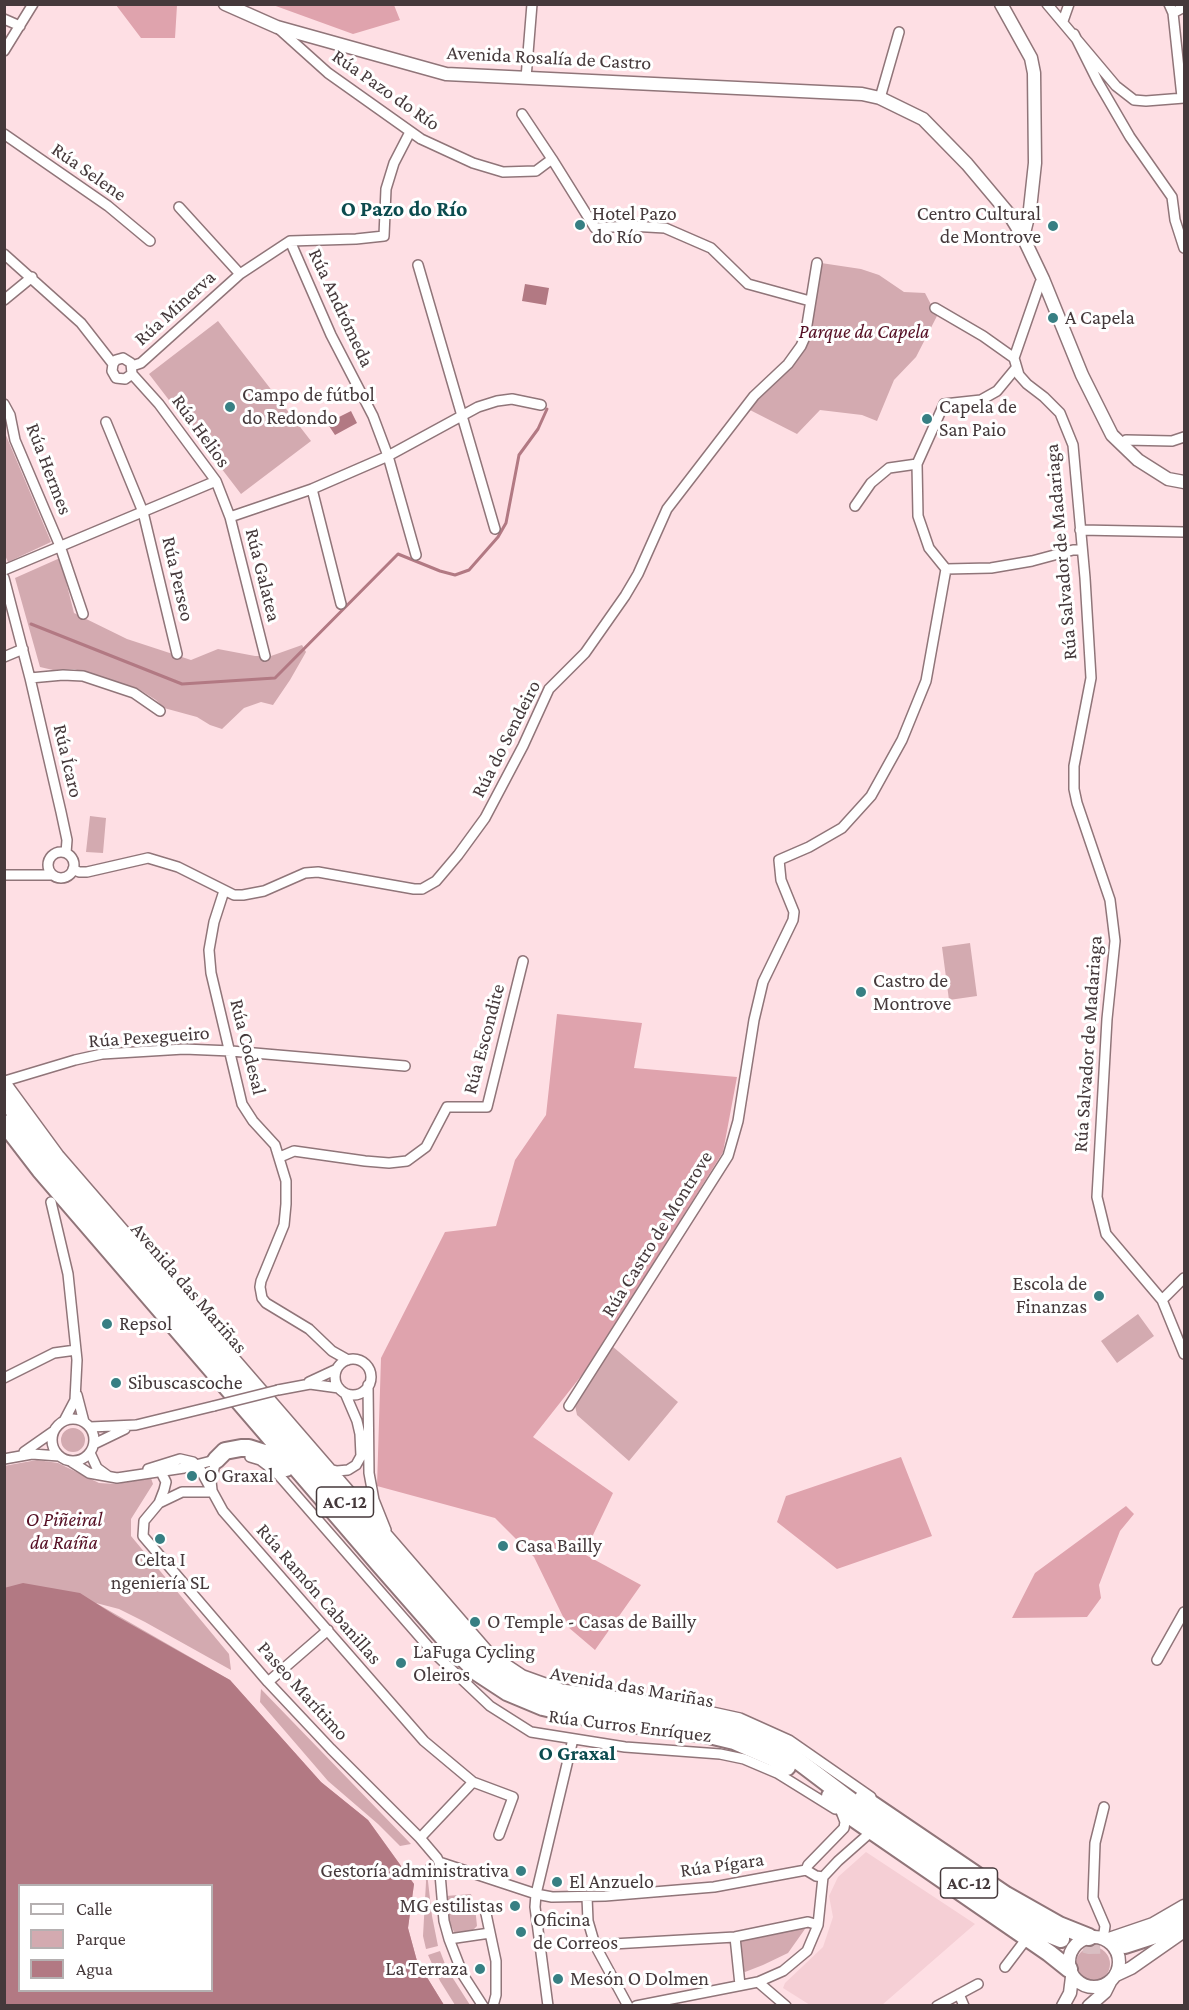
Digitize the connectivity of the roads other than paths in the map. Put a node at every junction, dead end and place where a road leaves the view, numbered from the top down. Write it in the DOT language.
graph roads {
  1 [pos="33,4"];
  2 [pos="225,4"];
  3 [pos="532,4"];
  4 [pos="1001,4"];
  5 [pos="1047,4"];
  6 [pos="1069,4"];
  7 [pos="1185,8"];
  8 [pos="1171,9"];
  9 [pos="4,19"];
  10 [pos="1063,21"];
  11 [pos="20,26"];
  12 [pos="278,27"];
  13 [pos="899,32"];
  14 [pos="1074,34"];
  15 [pos="4,51"];
  16 [pos="526,78"];
  17 [pos="880,98"];
  18 [pos="1184,98"];
  19 [pos="522,114"];
  20 [pos="410,132"];
  21 [pos="4,135"];
  22 [pos="552,159"];
  23 [pos="179,207"];
  24 [pos="1023,237"];
  25 [pos="150,241"];
  26 [pos="290,241"];
  27 [pos="1185,248"];
  28 [pos="4,254"];
  29 [pos="817,263"];
  30 [pos="418,265"];
  31 [pos="240,274"];
  32 [pos="32,277"];
  33 [pos="1043,279"];
  34 [pos="4,300"];
  35 [pos="810,301"];
  36 [pos="935,308"];
  37 [pos="1015,363"];
  38 [pos="113,364"];
  39 [pos="132,370"];
  40 [pos="4,404"];
  41 [pos="541,405"];
  42 [pos="461,416"];
  43 [pos="106,422"];
  44 [pos="1185,437"];
  45 [pos="1121,444"];
  46 [pos="388,456"];
  47 [pos="917,464"];
  48 [pos="216,481"];
  49 [pos="1185,482"];
  50 [pos="312,489"];
  51 [pos="855,506"];
  52 [pos="143,512"];
  53 [pos="230,517"];
  54 [pos="495,529"];
  55 [pos="1080,530"];
  56 [pos="1185,532"];
  57 [pos="60,546"];
  58 [pos="1082,550"];
  59 [pos="416,555"];
  60 [pos="946,569"];
  61 [pos="4,570"];
  62 [pos="4,578"];
  63 [pos="341,604"];
  64 [pos="83,614"];
  65 [pos="23,650"];
  66 [pos="177,654"];
  67 [pos="265,656"];
  68 [pos="4,657"];
  69 [pos="30,678"];
  70 [pos="160,711"];
  71 [pos="66,853"];
  72 [pos="48,864"];
  73 [pos="73,869"];
  74 [pos="4,875"];
  75 [pos="52,875"];
  76 [pos="31,877"];
  77 [pos="224,891"];
  78 [pos="524,961"];
  79 [pos="231,1051"];
  80 [pos="405,1066"];
  81 [pos="5,1081"];
  82 [pos="4,1098"];
  83 [pos="4,1123"];
  84 [pos="4,1135"];
  85 [pos="280,1157"];
  86 [pos="51,1202"];
  87 [pos="1185,1278"];
  88 [pos="1162,1300"];
  89 [pos="325,1344"];
  90 [pos="76,1350"];
  91 [pos="1185,1354"];
  92 [pos="348,1360"];
  93 [pos="336,1370"];
  94 [pos="4,1378"];
  95 [pos="301,1385"];
  96 [pos="368,1385"];
  97 [pos="77,1389"];
  98 [pos="342,1391"];
  99 [pos="569,1406"];
  100 [pos="64,1421"];
  101 [pos="87,1425"];
  102 [pos="136,1425"];
  103 [pos="54,1431"];
  104 [pos="92,1448"];
  105 [pos="19,1455"];
  106 [pos="59,1456"];
  107 [pos="4,1459"];
  108 [pos="216,1460"];
  109 [pos="70,1461"];
  110 [pos="197,1466"];
  111 [pos="328,1468"];
  112 [pos="161,1472"];
  113 [pos="132,1476"];
  114 [pos="110,1477"];
  115 [pos="212,1492"];
  116 [pos="159,1503"];
  117 [pos="399,1549"];
  118 [pos="379,1564"];
  119 [pos="1185,1612"];
  120 [pos="328,1630"];
  121 [pos="1157,1660"];
  122 [pos="268,1682"];
  123 [pos="573,1739"];
  124 [pos="473,1782"];
  125 [pos="827,1794"];
  126 [pos="1104,1807"];
  127 [pos="847,1816"];
  128 [pos="882,1824"];
  129 [pos="499,1835"];
  130 [pos="420,1838"];
  131 [pos="439,1862"];
  132 [pos="806,1870"];
  133 [pos="823,1877"];
  134 [pos="536,1894"];
  135 [pos="588,1897"];
  136 [pos="1185,1906"];
  137 [pos="485,1909"];
  138 [pos="1185,1919"];
  139 [pos="819,1925"];
  140 [pos="1185,1930"];
  141 [pos="490,1933"];
  142 [pos="735,1936"];
  143 [pos="1027,1938"];
  144 [pos="448,1939"];
  145 [pos="1061,1939"];
  146 [pos="1099,1939"];
  147 [pos="595,1945"];
  148 [pos="1125,1945"];
  149 [pos="1005,1967"];
  150 [pos="1070,1973"];
  151 [pos="1113,1979"];
  152 [pos="758,1982"];
  153 [pos="978,1984"];
  154 [pos="740,1985"];
  155 [pos="959,1994"];
  156 [pos="483,2006"];
  157 [pos="494,2006"];
  158 [pos="548,2006"];
  159 [pos="628,2006"];
  160 [pos="636,2006"];
  161 [pos="786,2006"];
  162 [pos="937,2006"];
  163 [pos="964,2006"];
  164 [pos="1064,2006"];
  165 [pos="1089,2006"];
  1 -- 11 [label="street"];
  2 -- 12 [label="street, Avenida Rosalía de Castro"];
  3 -- 16 [label="street"];
  4 -- 24 [label="street"];
  5 -- 10 [label="street"];
  6 -- 10 [label="street"];
  7 -- 8 [label="street"];
  8 -- 18 [label="street"];
  9 -- 11 [label="street"];
  10 -- 14 [label="street"];
  11 -- 15 [label="street"];
  12 -- 16 [label="street, Avenida Rosalía de Castro"];
  12 -- 20 [label="street, Rúa Pazo do Río"];
  13 -- 17 [label="street"];
  14 -- 18 [label="street"];
  14 -- 27 [label="street"];
  16 -- 17 [label="street, Avenida Rosalía de Castro"];
  17 -- 24 [label="street, Avenida Rosalía de Castro"];
  19 -- 22 [label="street"];
  20 -- 22 [label="street, Rúa Pazo do Río"];
  20 -- 26 [label="street"];
  21 -- 25 [label="street, Rúa Selene"];
  22 -- 35 [label="street"];
  23 -- 31 [label="street, Rúa Minerva"];
  24 -- 33 [label="street, Avenida Rosalía de Castro"];
  26 -- 31 [label="street, Rúa Minerva"];
  26 -- 46 [label="street, Rúa Andrómeda"];
  28 -- 32 [label="street, Rúa Helios"];
  29 -- 35 [label="street, Rúa do Sendeiro"];
  30 -- 42 [label="street"];
  31 -- 39 [label="street, Rúa Minerva"];
  32 -- 34 [label="street"];
  32 -- 38 [label="street, Rúa Helios"];
  33 -- 37 [label="street"];
  33 -- 45 [label="street, Avenida Rosalía de Castro"];
  35 -- 77 [label="street, Rúa do Sendeiro"];
  36 -- 37 [label="street, Rúa Salvador de Madariaga"];
  37 -- 47 [label="street"];
  37 -- 55 [label="street, Rúa Salvador de Madariaga"];
  38 -- 39 [label="street"];
  38 -- 39 [label="street, Rúa Helios"];
  39 -- 48 [label="street, Rúa Helios"];
  40 -- 57 [label="street, Rúa Hermes"];
  41 -- 42 [label="street, Rúa Galatea"];
  42 -- 46 [label="street, Rúa Galatea"];
  42 -- 54 [label="street"];
  43 -- 52 [label="street, Rúa Perseo"];
  44 -- 45 [label="street"];
  45 -- 49 [label="street, Avenida Rosalía de Castro"];
  46 -- 50 [label="street, Rúa Galatea"];
  46 -- 59 [label="street"];
  47 -- 51 [label="street"];
  47 -- 60 [label="street"];
  48 -- 52 [label="street"];
  48 -- 53 [label="street, Rúa Helios"];
  50 -- 53 [label="street, Rúa Galatea"];
  50 -- 63 [label="street"];
  52 -- 57 [label="street"];
  52 -- 66 [label="street, Rúa Perseo"];
  53 -- 67 [label="street, Rúa Galatea"];
  55 -- 56 [label="street"];
  55 -- 58 [label="street, Rúa Salvador de Madariaga"];
  57 -- 61 [label="street"];
  57 -- 64 [label="street"];
  58 -- 60 [label="street"];
  58 -- 88 [label="street, Rúa Salvador de Madariaga"];
  60 -- 99 [label="street, Rúa Castro de Montrove"];
  62 -- 65 [label="street, Rúa Ícaro"];
  65 -- 68 [label="street"];
  65 -- 69 [label="street, Rúa Ícaro"];
  69 -- 70 [label="street"];
  69 -- 71 [label="street, Rúa Ícaro"];
  71 -- 72 [label="street"];
  71 -- 73 [label="street"];
  72 -- 75 [label="street"];
  72 -- 76 [label="street"];
  73 -- 75 [label="street, Rúa do Sendeiro"];
  73 -- 77 [label="street, Rúa do Sendeiro"];
  74 -- 76 [label="street, Rúa do Sendeiro"];
  75 -- 76 [label="street, Rúa do Sendeiro"];
  77 -- 79 [label="street, Rúa Codesal"];
  78 -- 85 [label="street, Rúa Escondite"];
  79 -- 80 [label="street, Rúa Pexegueiro"];
  79 -- 81 [label="street, Rúa Pexegueiro"];
  79 -- 85 [label="street, Rúa Codesal"];
  81 -- 111 [label="street"];
  82 -- 128 [label="highway, Avenida das Mariñas / AC-12"];
  83 -- 118 [label="highway, Avenida das Mariñas / AC-12"];
  84 -- 86 [label="highway"];
  85 -- 89 [label="street, Rúa Codesal"];
  86 -- 90 [label="street"];
  87 -- 88 [label="street"];
  88 -- 91 [label="street, Rúa Salvador de Madariaga"];
  89 -- 92 [label="street, Rúa Codesal"];
  89 -- 93 [label="street, Rúa Codesal"];
  90 -- 94 [label="street"];
  90 -- 97 [label="street"];
  92 -- 93 [label="street"];
  92 -- 96 [label="street"];
  93 -- 95 [label="street"];
  93 -- 98 [label="street"];
  95 -- 98 [label="street"];
  95 -- 102 [label="street, bridge"];
  96 -- 98 [label="street"];
  96 -- 117 [label="street"];
  97 -- 100 [label="street"];
  97 -- 101 [label="street"];
  98 -- 111 [label="street"];
  100 -- 101 [label="street"];
  100 -- 103 [label="street"];
  101 -- 102 [label="street"];
  101 -- 104 [label="street"];
  102 -- 104 [label="street"];
  103 -- 105 [label="street"];
  103 -- 106 [label="street"];
  104 -- 109 [label="street"];
  104 -- 114 [label="street"];
  105 -- 106 [label="street"];
  105 -- 107 [label="street"];
  106 -- 109 [label="street"];
  108 -- 110 [label="street, Rúa Curros Enríquez"];
  108 -- 115 [label="street"];
  108 -- 118 [label="highway"];
  108 -- 123 [label="street, Rúa Curros Enríquez"];
  109 -- 114 [label="street"];
  110 -- 112 [label="street, Rúa Curros Enríquez"];
  110 -- 113 [label="street"];
  110 -- 115 [label="street, Rúa Ramón Cabanillas"];
  111 -- 117 [label="street"];
  112 -- 113 [label="street, Rúa Curros Enríquez"];
  112 -- 116 [label="street, Paseo Marítimo"];
  113 -- 114 [label="street"];
  115 -- 116 [label="street"];
  115 -- 120 [label="street, Rúa Ramón Cabanillas"];
  116 -- 122 [label="street, Paseo Marítimo"];
  117 -- 128 [label="street"];
  118 -- 125 [label="highway, Avenida das Mariñas / AC-12"];
  119 -- 121 [label="street"];
  120 -- 122 [label="street"];
  120 -- 124 [label="street, Rúa Ramón Cabanillas"];
  122 -- 130 [label="street, Paseo Marítimo"];
  123 -- 127 [label="street, Rúa Curros Enríquez"];
  123 -- 134 [label="street"];
  124 -- 129 [label="street, Rúa Ramón Cabanillas"];
  124 -- 130 [label="street"];
  125 -- 127 [label="highway"];
  125 -- 128 [label="highway, Avenida das Mariñas / AC-12"];
  126 -- 146 [label="street"];
  127 -- 128 [label="highway"];
  127 -- 132 [label="street"];
  128 -- 133 [label="street"];
  128 -- 143 [label="highway"];
  128 -- 145 [label="highway, Avenida das Mariñas / AC-12"];
  128 -- 146 [label="highway"];
  130 -- 131 [label="street, Paseo Marítimo"];
  131 -- 134 [label="street, Rúa Pígara"];
  131 -- 144 [label="street"];
  132 -- 133 [label="street"];
  132 -- 135 [label="street, Rúa Pígara"];
  133 -- 139 [label="street"];
  134 -- 135 [label="street, Rúa Pígara"];
  134 -- 158 [label="street"];
  135 -- 147 [label="street"];
  136 -- 146 [label="street"];
  137 -- 141 [label="street"];
  138 -- 148 [label="highway"];
  139 -- 142 [label="street"];
  139 -- 152 [label="street"];
  140 -- 151 [label="street"];
  141 -- 144 [label="street"];
  141 -- 157 [label="street"];
  142 -- 147 [label="street"];
  142 -- 154 [label="street"];
  143 -- 149 [label="street"];
  143 -- 150 [label="highway"];
  144 -- 156 [label="street"];
  146 -- 150 [label="street"];
  146 -- 151 [label="street"];
  147 -- 159 [label="street"];
  150 -- 151 [label="street"];
  150 -- 164 [label="street"];
  151 -- 165 [label="street"];
  152 -- 154 [label="street"];
  152 -- 161 [label="street"];
  153 -- 155 [label="street"];
  154 -- 160 [label="street"];
  155 -- 162 [label="street"];
  155 -- 163 [label="street"];
}
